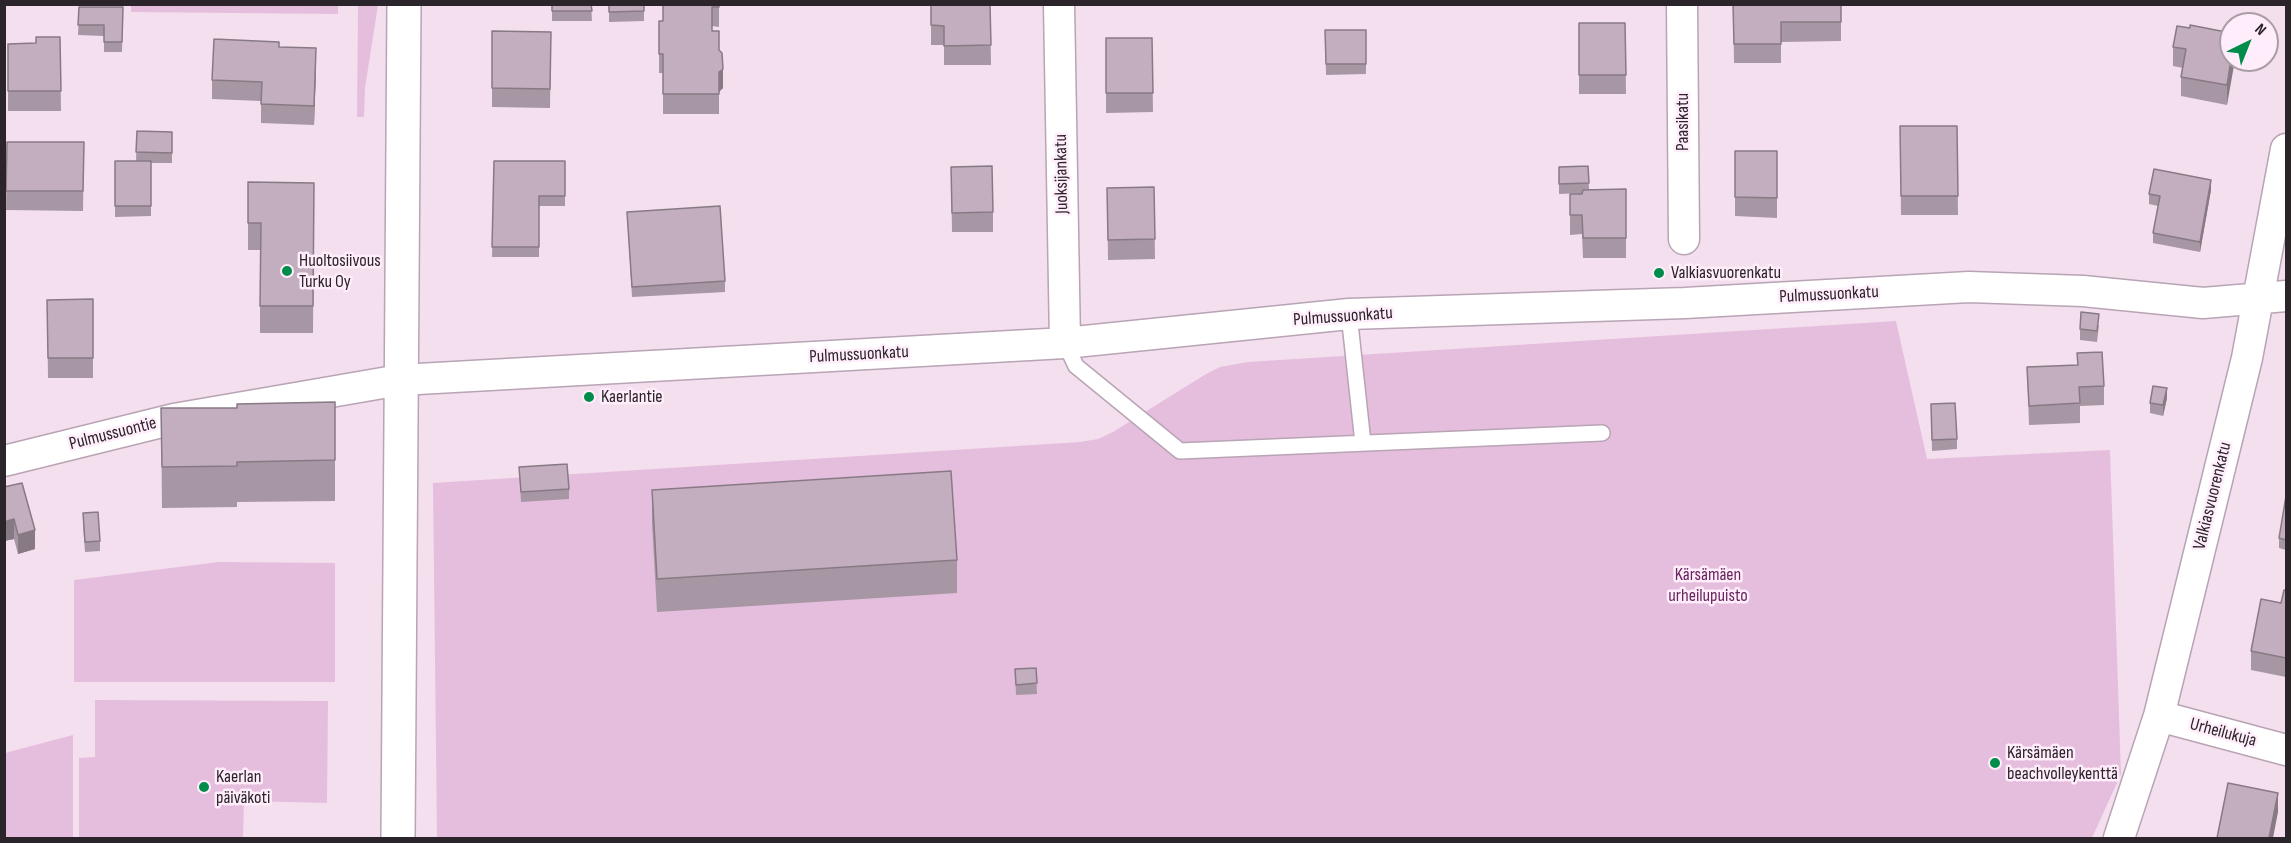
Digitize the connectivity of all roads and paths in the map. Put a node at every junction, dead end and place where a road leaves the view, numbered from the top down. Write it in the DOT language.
graph roads {
  1 [pos="404,4"];
  2 [pos="1059,4"];
  3 [pos="1682,4"];
  4 [pos="2286,149"];
  5 [pos="1684,239"];
  6 [pos="2272,297"];
  7 [pos="1349,314"];
  8 [pos="1065,343"];
  9 [pos="400,381"];
  10 [pos="1602,433"];
  11 [pos="1363,443"];
  12 [pos="4,461"];
  13 [pos="2159,716"];
  14 [pos="2286,750"];
  15 [pos="398,838"];
  16 [pos="2119,838"];
  1 -- 9 [label="street"];
  2 -- 8 [label="street, Juoksijankatu"];
  3 -- 5 [label="street, Paasikatu"];
  4 -- 6 [label="street, Valkiasvuorenkatu"];
  6 -- 7 [label="street, Pulmussuonkatu"];
  6 -- 13 [label="street, Valkiasvuorenkatu"];
  7 -- 8 [label="street, Pulmussuonkatu"];
  7 -- 11 [label="lane"];
  8 -- 9 [label="street, Pulmussuonkatu"];
  8 -- 11 [label="lane"];
  9 -- 12 [label="street, Pulmussuontie"];
  9 -- 15 [label="street"];
  10 -- 11 [label="lane"];
  13 -- 14 [label="street, Urheilukuja"];
  13 -- 16 [label="street, Valkiasvuorenkatu"];
}
